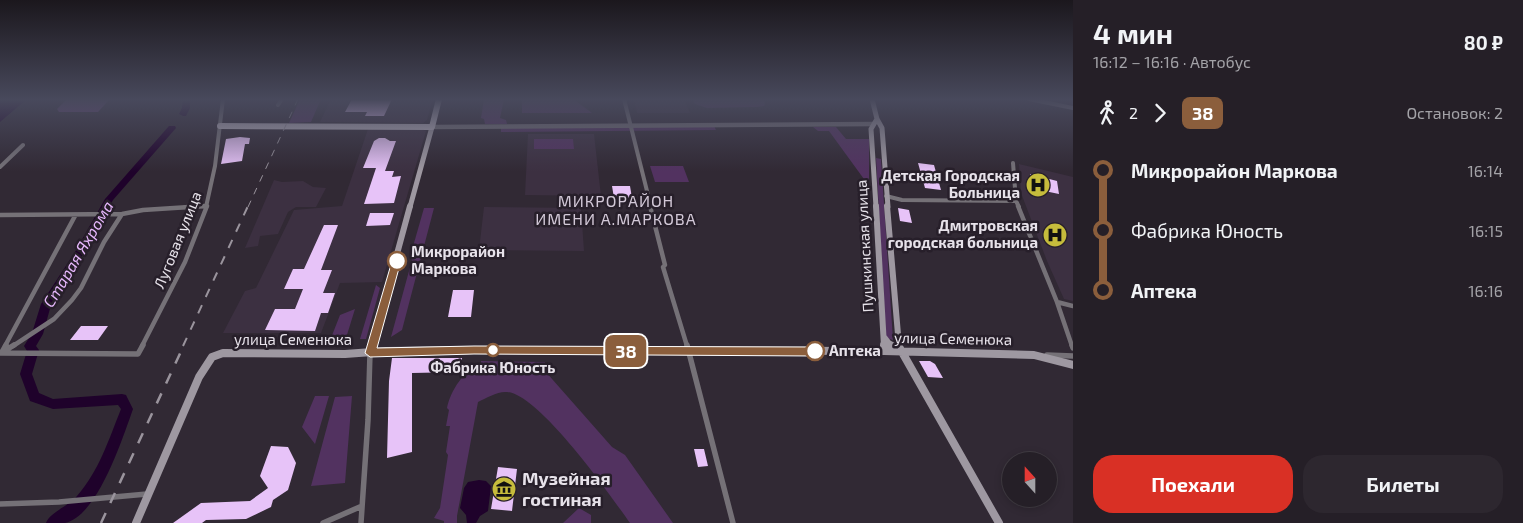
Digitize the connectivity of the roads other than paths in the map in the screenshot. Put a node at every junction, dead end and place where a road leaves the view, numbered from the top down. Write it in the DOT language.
graph roads {
  1 [pos="433,123"];
  2 [pos="873,124"];
  3 [pos="220,126"];
  4 [pos="631,126"];
  5 [pos="881,126"];
  6 [pos="432,127"];
  7 [pos="23,145"];
  8 [pos="873,156"];
  9 [pos="884,158"];
  10 [pos="1013,163"];
  11 [pos="0,167"];
  12 [pos="886,196"];
  13 [pos="1016,200"];
  14 [pos="207,206"];
  15 [pos="122,214"];
  16 [pos="0,215"];
  17 [pos="75,216"];
  18 [pos="1058,302"];
  19 [pos="1073,306"];
  20 [pos="883,336"];
  21 [pos="1073,348"];
  22 [pos="884,351"];
  23 [pos="688,352"];
  24 [pos="901,352"];
  25 [pos="370,353"];
  26 [pos="0,354"];
  27 [pos="1034,355"];
  28 [pos="1073,356"];
  29 [pos="1073,365"];
  30 [pos="147,494"];
  31 [pos="0,504"];
  32 [pos="362,506"];
  33 [pos="136,523"];
  34 [pos="323,523"];
  35 [pos="361,523"];
  36 [pos="732,523"];
  37 [pos="998,523"];
  1 -- 6 [label="main road"];
  2 -- 4 [label="street"];
  2 -- 5 [label="main road"];
  2 -- 8 [label="main road, Пушкинская улица"];
  3 -- 6 [label="main road"];
  3 -- 14 [label="street, Луговая улица"];
  4 -- 6 [label="street"];
  4 -- 23 [label="street"];
  5 -- 9 [label="main road, Пушкинская улица"];
  6 -- 25 [label="main road"];
  7 -- 11 [label="street"];
  8 -- 9 [label="main road"];
  8 -- 20 [label="main road, Пушкинская улица"];
  9 -- 12 [label="main road, Пушкинская улица"];
  10 -- 13 [label="street"];
  12 -- 13 [label="street"];
  12 -- 24 [label="main road, Пушкинская улица"];
  13 -- 18 [label="street"];
  14 -- 15 [label="street"];
  14 -- 26 [label="street, Луговая улица"];
  15 -- 17 [label="street"];
  15 -- 26 [label="street"];
  16 -- 17 [label="street"];
  17 -- 26 [label="street"];
  18 -- 19 [label="street"];
  18 -- 21 [label="street"];
  20 -- 22 [label="main road, Пушкинская улица"];
  20 -- 24 [label="main road, Пушкинская улица"];
  22 -- 23 [label="main road, улица Семенюка"];
  22 -- 24 [label="main road, улица Семенюка"];
  23 -- 25 [label="main road, улица Семенюка"];
  23 -- 36 [label="street"];
  24 -- 27 [label="main road, улица Семенюка"];
  24 -- 37 [label="main road, Пушкинская улица"];
  25 -- 30 [label="main road, улица Семенюка"];
  25 -- 32 [label="street"];
  27 -- 28 [label="street, улица Семенюка"];
  27 -- 29 [label="main road, улица Семенюка"];
  30 -- 31 [label="street"];
  30 -- 33 [label="main road"];
  32 -- 34 [label="street"];
  32 -- 35 [label="street"];
}
